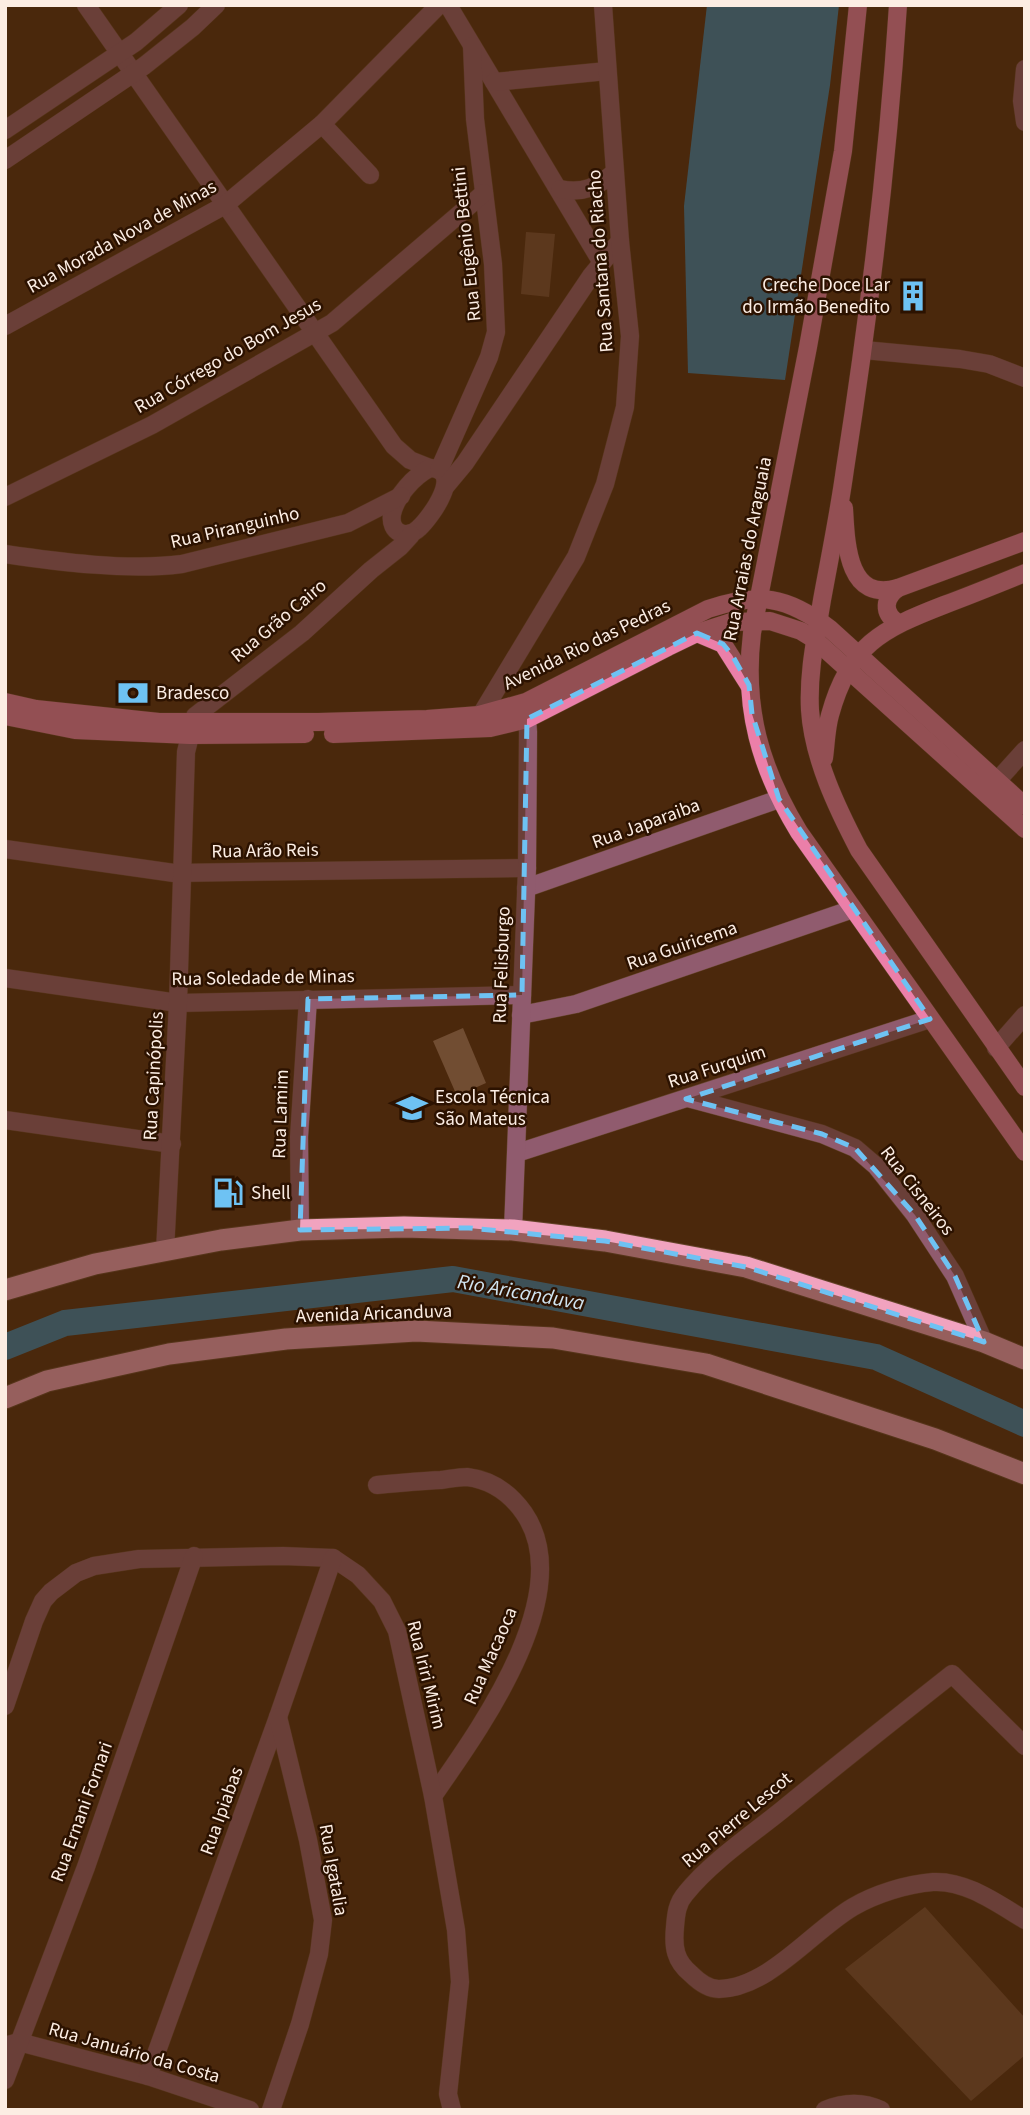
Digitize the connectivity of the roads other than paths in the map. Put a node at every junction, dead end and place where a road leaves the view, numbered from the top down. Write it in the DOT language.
graph roads {
  1 [pos="86,5"];
  2 [pos="179,5"];
  3 [pos="216,5"];
  4 [pos="439,5"];
  5 [pos="448,5"];
  6 [pos="603,5"];
  7 [pos="859,5"];
  8 [pos="898,5"];
  9 [pos="472,46"];
  10 [pos="120,53"];
  11 [pos="1025,69"];
  12 [pos="607,71"];
  13 [pos="134,74"];
  14 [pos="494,82"];
  15 [pos="1024,88"];
  16 [pos="1025,122"];
  17 [pos="323,124"];
  18 [pos="5,130"];
  19 [pos="5,160"];
  20 [pos="615,172"];
  21 [pos="370,175"];
  22 [pos="560,189"];
  23 [pos="484,193"];
  24 [pos="225,205"];
  25 [pos="620,241"];
  26 [pos="603,263"];
  27 [pos="5,326"];
  28 [pos="313,333"];
  29 [pos="864,349"];
  30 [pos="1025,378"];
  31 [pos="394,446"];
  32 [pos="435,469"];
  33 [pos="843,483"];
  34 [pos="445,487"];
  35 [pos="403,493"];
  36 [pos="5,497"];
  37 [pos="348,523"];
  38 [pos="399,530"];
  39 [pos="1025,541"];
  40 [pos="5,554"];
  41 [pos="1025,573"];
  42 [pos="898,588"];
  43 [pos="758,597"];
  44 [pos="818,620"];
  45 [pos="754,621"];
  46 [pos="898,622"];
  47 [pos="697,634"];
  48 [pos="814,639"];
  49 [pos="854,662"];
  50 [pos="749,685"];
  51 [pos="5,702"];
  52 [pos="526,710"];
  53 [pos="5,716"];
  54 [pos="476,722"];
  55 [pos="191,729"];
  56 [pos="1025,750"];
  57 [pos="823,766"];
  58 [pos="992,788"];
  59 [pos="779,799"];
  60 [pos="1025,806"];
  61 [pos="1025,829"];
  62 [pos="5,849"];
  63 [pos="527,868"];
  64 [pos="182,873"];
  65 [pos="526,888"];
  66 [pos="853,909"];
  67 [pos="5,978"];
  68 [pos="522,995"];
  69 [pos="308,999"];
  70 [pos="178,1003"];
  71 [pos="521,1015"];
  72 [pos="1025,1015"];
  73 [pos="930,1018"];
  74 [pos="996,1048"];
  75 [pos="1025,1087"];
  76 [pos="688,1098"];
  77 [pos="5,1121"];
  78 [pos="172,1144"];
  79 [pos="1025,1152"];
  80 [pos="517,1153"];
  81 [pos="300,1230"];
  82 [pos="513,1230"];
  83 [pos="165,1251"];
  84 [pos="5,1290"];
  85 [pos="984,1342"];
  86 [pos="1025,1359"];
  87 [pos="5,1398"];
  88 [pos="1025,1474"];
  89 [pos="377,1485"];
  90 [pos="194,1556"];
  91 [pos="332,1558"];
  92 [pos="5,1706"];
  93 [pos="278,1717"];
  94 [pos="1025,1746"];
  95 [pos="433,1796"];
  96 [pos="1025,1920"];
  97 [pos="12,2044"];
  98 [pos="148,2076"];
  99 [pos="5,2080"];
  100 [pos="250,2110"];
  101 [pos="271,2110"];
  102 [pos="452,2110"];
  103 [pos="825,2110"];
  104 [pos="881,2110"];
  1 -- 10 [label="street"];
  2 -- 10 [label="street"];
  3 -- 13 [label="street"];
  4 -- 17 [label="street, Rua Morada Nova de Minas"];
  5 -- 9 [label="street"];
  6 -- 12 [label="street, Rua Santana do Riacho"];
  7 -- 43 [label="main road, Rua Arraias do Araguaia"];
  8 -- 29 [label="main road"];
  9 -- 14 [label="street"];
  9 -- 23 [label="street, Rua Eugênio Bettini"];
  10 -- 13 [label="street"];
  10 -- 18 [label="street"];
  11 -- 15 [label="street"];
  12 -- 14 [label="street"];
  12 -- 20 [label="street, Rua Santana do Riacho"];
  13 -- 19 [label="street"];
  13 -- 24 [label="street"];
  14 -- 22 [label="street"];
  15 -- 16 [label="street"];
  17 -- 21 [label="street"];
  17 -- 24 [label="street, Rua Morada Nova de Minas"];
  20 -- 22 [label="street"];
  20 -- 25 [label="street, Rua Santana do Riacho"];
  22 -- 26 [label="street"];
  23 -- 28 [label="street, Rua Córrego do Bom Jesus"];
  23 -- 32 [label="street, Rua Eugênio Bettini"];
  24 -- 27 [label="street, Rua Morada Nova de Minas"];
  24 -- 28 [label="street"];
  25 -- 26 [label="street"];
  25 -- 54 [label="street, Rua Santana do Riacho"];
  26 -- 34 [label="street"];
  28 -- 31 [label="street"];
  28 -- 36 [label="street, Rua Córrego do Bom Jesus"];
  29 -- 30 [label="street"];
  29 -- 33 [label="main road"];
  31 -- 32 [label="street"];
  31 -- 35 [label="street"];
  32 -- 34 [label="street"];
  32 -- 35 [label="street, Rua Piranguinho"];
  33 -- 42 [label="main road"];
  33 -- 44 [label="main road"];
  34 -- 38 [label="street"];
  35 -- 37 [label="street, Rua Piranguinho"];
  35 -- 38 [label="street"];
  37 -- 38 [label="street, Rua Piranguinho"];
  37 -- 40 [label="street, Rua Piranguinho"];
  38 -- 55 [label="street, Rua Grão Cairo"];
  39 -- 42 [label="main road"];
  41 -- 46 [label="main road"];
  42 -- 46 [label="main road"];
  43 -- 44 [label="main road, Avenida Rio das Pedras"];
  43 -- 45 [label="main road, Rua Arraias do Araguaia"];
  43 -- 52 [label="main road, Avenida Rio das Pedras"];
  44 -- 48 [label="main road"];
  44 -- 49 [label="main road, Avenida Rio das Pedras"];
  45 -- 47 [label="main road, Avenida Rio das Pedras"];
  45 -- 48 [label="main road, Avenida Rio das Pedras"];
  45 -- 50 [label="main road, Rua Arraias do Araguaia"];
  46 -- 49 [label="main road"];
  47 -- 50 [label="main road"];
  47 -- 52 [label="main road, Avenida Rio das Pedras"];
  48 -- 49 [label="main road, Avenida Rio das Pedras"];
  48 -- 57 [label="main road"];
  49 -- 57 [label="main road"];
  49 -- 58 [label="main road, Avenida Rio das Pedras"];
  50 -- 59 [label="main road, Rua Arraias do Araguaia"];
  51 -- 55 [label="main road, Avenida Rio das Pedras"];
  52 -- 54 [label="main road, Avenida Rio das Pedras"];
  52 -- 63 [label="street, Rua Felisburgo"];
  53 -- 55 [label="main road, Avenida Rio das Pedras"];
  54 -- 55 [label="main road, Avenida Rio das Pedras"];
  55 -- 64 [label="street, Rua Capinópolis"];
  56 -- 58 [label="street"];
  57 -- 74 [label="main road"];
  58 -- 60 [label="main road, Avenida Rio das Pedras"];
  58 -- 61 [label="main road, Avenida Rio das Pedras"];
  59 -- 65 [label="street, Rua Japaraiba"];
  59 -- 66 [label="main road, Rua Arraias do Araguaia"];
  62 -- 64 [label="street, Rua Arão Reis"];
  63 -- 64 [label="street, Rua Arão Reis"];
  63 -- 65 [label="street, Rua Felisburgo"];
  64 -- 70 [label="street, Rua Capinópolis"];
  65 -- 68 [label="street, Rua Felisburgo"];
  66 -- 71 [label="street, Rua Guiricema"];
  66 -- 73 [label="main road, Rua Arraias do Araguaia"];
  67 -- 70 [label="street, Rua Soledade de Minas"];
  68 -- 69 [label="street, Rua Soledade de Minas"];
  68 -- 71 [label="street, Rua Felisburgo"];
  69 -- 70 [label="street, Rua Soledade de Minas"];
  69 -- 81 [label="street, Rua Lamim"];
  70 -- 78 [label="street, Rua Capinópolis"];
  71 -- 80 [label="street, Rua Felisburgo"];
  72 -- 74 [label="street"];
  73 -- 76 [label="street, Rua Furquim"];
  73 -- 79 [label="main road, Rua Arraias do Araguaia"];
  74 -- 75 [label="main road"];
  76 -- 80 [label="street, Rua Furquim"];
  76 -- 85 [label="street, Rua Cisneiros"];
  77 -- 78 [label="street"];
  78 -- 83 [label="street, Rua Capinópolis"];
  80 -- 82 [label="street, Rua Felisburgo"];
  81 -- 82 [label="highway"];
  81 -- 83 [label="highway"];
  82 -- 85 [label="highway"];
  83 -- 84 [label="highway"];
  85 -- 86 [label="highway"];
  87 -- 88 [label="highway, Avenida Aricanduva"];
  89 -- 95 [label="street, Rua Macaoca"];
  90 -- 91 [label="street"];
  90 -- 92 [label="street"];
  90 -- 97 [label="street, Rua Ernani Fornari"];
  91 -- 93 [label="street, Rua Ipiabas"];
  91 -- 95 [label="street, Rua Iriri Mirim"];
  93 -- 98 [label="street, Rua Ipiabas"];
  93 -- 101 [label="street, Rua Igatalia"];
  94 -- 96 [label="street, Rua Pierre Lescot"];
  95 -- 102 [label="street, Rua Iriri Mirim"];
  97 -- 98 [label="street, Rua Januário da Costa"];
  97 -- 99 [label="street, Rua Ernani Fornari"];
  98 -- 100 [label="street, Rua Januário da Costa"];
  103 -- 104 [label="street"];
}
